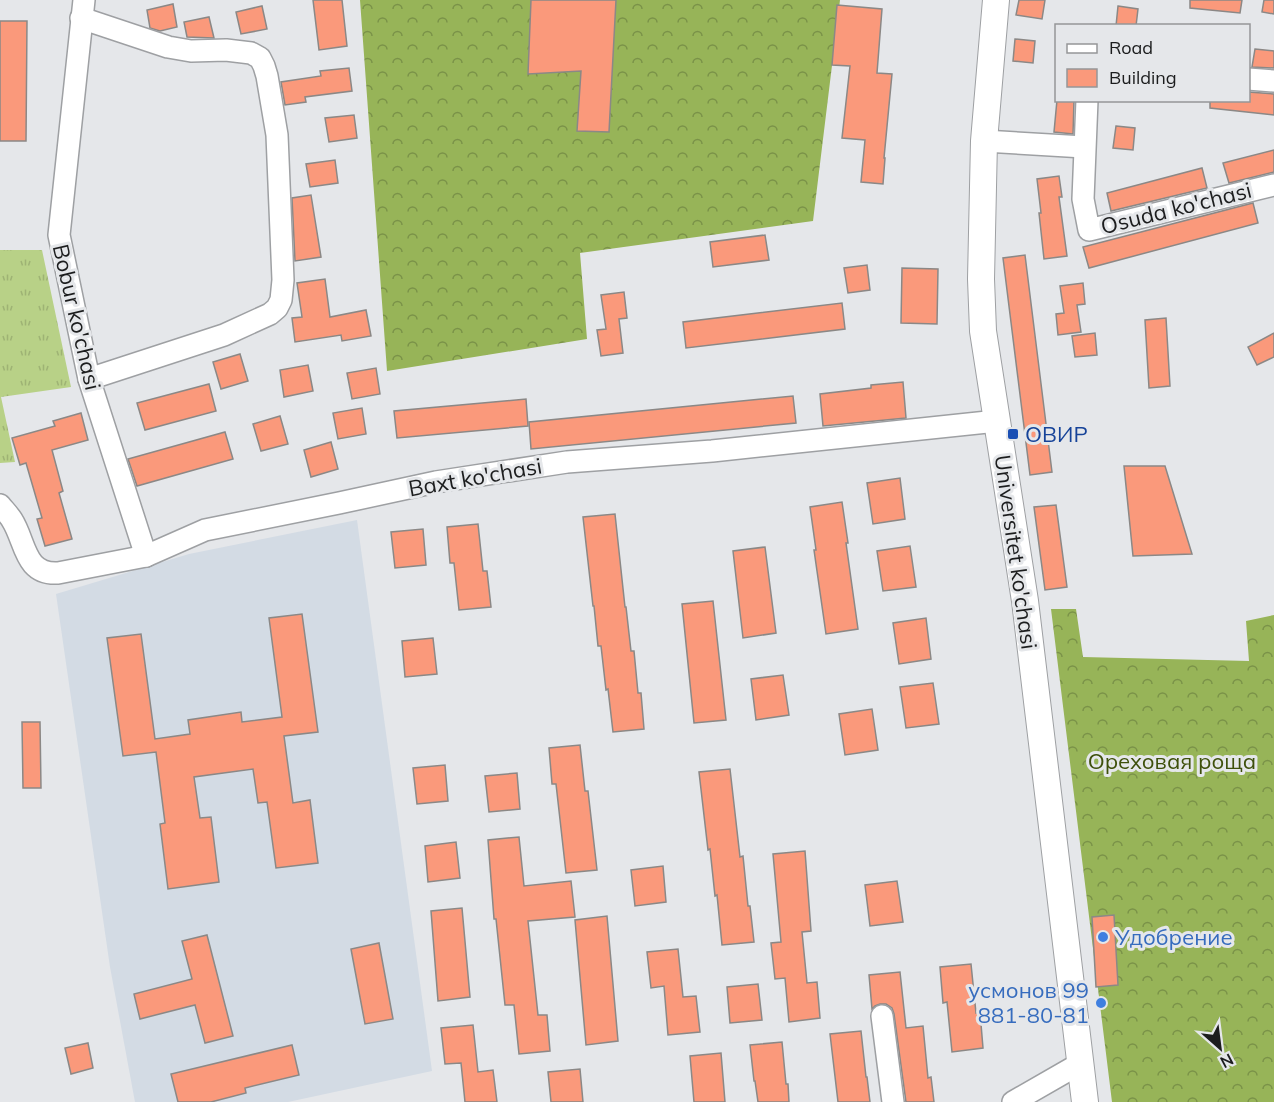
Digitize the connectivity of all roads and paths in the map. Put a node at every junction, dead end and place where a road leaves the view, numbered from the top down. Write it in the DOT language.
graph roads {
  1 [pos="996,0"];
  2 [pos="82,9"];
  3 [pos="1250,79"];
  4 [pos="1274,81"];
  5 [pos="1087,102"];
  6 [pos="984,141"];
  7 [pos="1084,147"];
  8 [pos="1274,185"];
  9 [pos="89,379"];
  10 [pos="997,421"];
  11 [pos="0,505"];
  12 [pos="146,556"];
  13 [pos="882,1016"];
  14 [pos="1081,1063"];
  15 [pos="893,1102"];
  16 [pos="1013,1102"];
  17 [pos="1085,1102"];
  1 -- 6 [label="main road, Universitet ko'chasi"];
  2 -- 9 [label="street, Bobur ko'chasi"];
  2 -- 9 [label="street"];
  3 -- 4 [label="street"];
  5 -- 7 [label="street, Osuda ko'chasi"];
  6 -- 7 [label="street"];
  6 -- 10 [label="main road, Universitet ko'chasi"];
  7 -- 8 [label="street, Osuda ko'chasi"];
  9 -- 12 [label="street, Bobur ko'chasi"];
  10 -- 12 [label="street, Baxt ko'chasi"];
  10 -- 14 [label="main road, Universitet ko'chasi"];
  11 -- 12 [label="street, Baxt ko'chasi"];
  13 -- 15 [label="street"];
  14 -- 16 [label="street"];
  14 -- 17 [label="main road, Universitet ko'chasi"];
}
